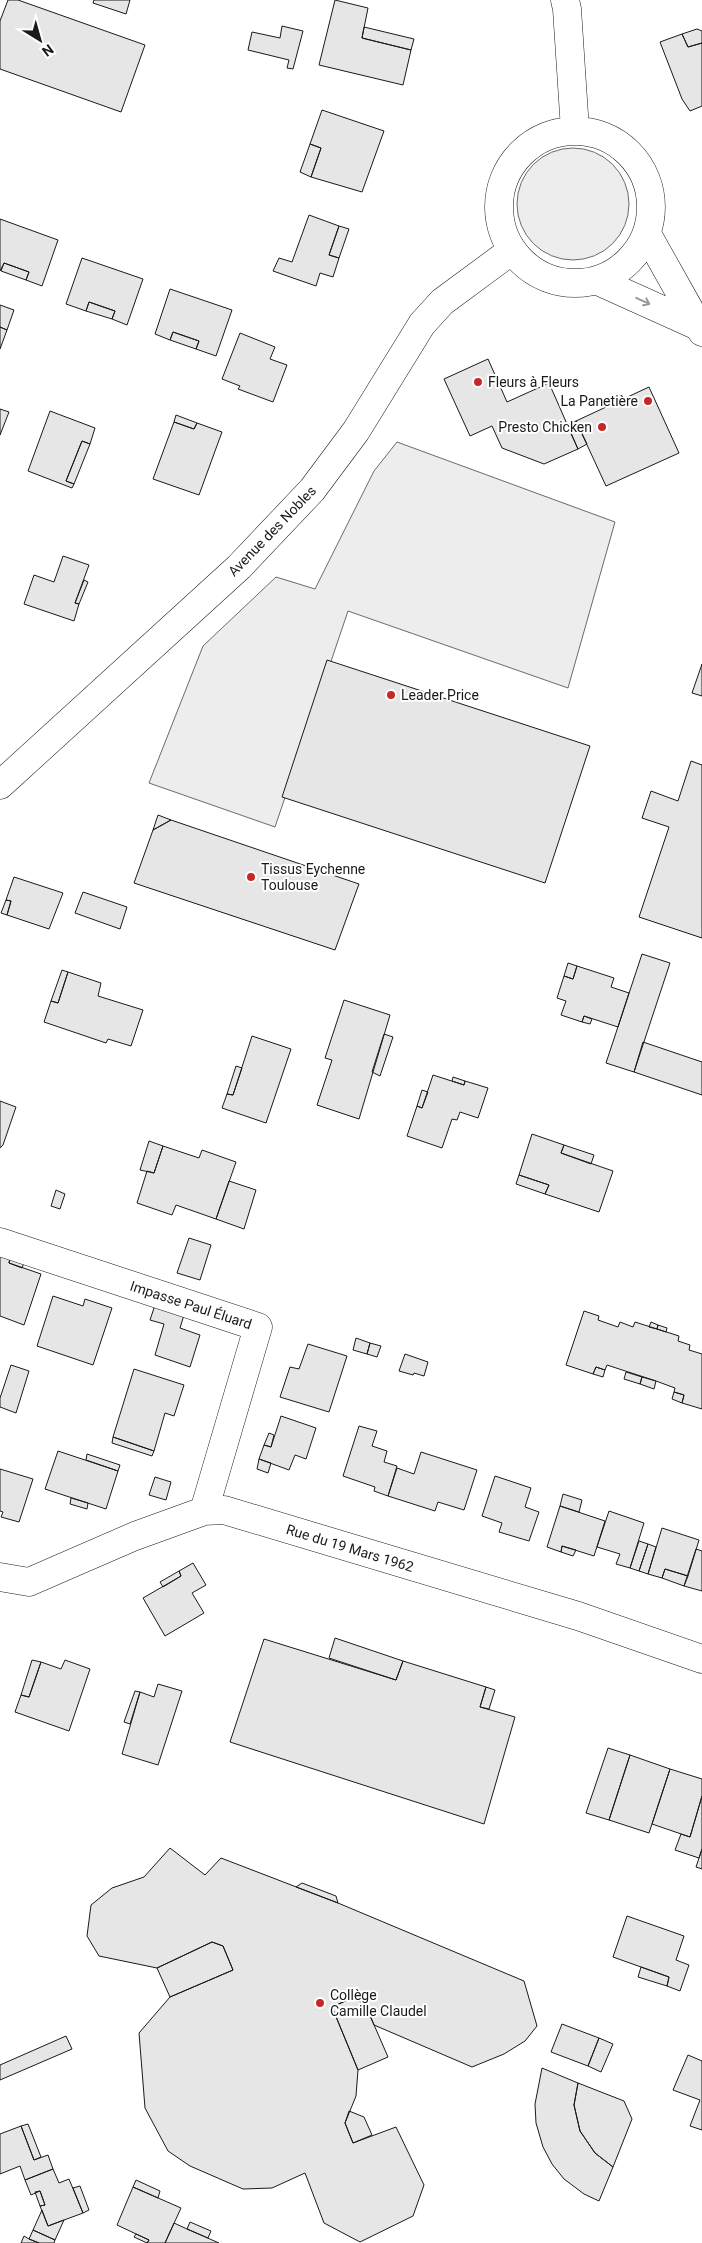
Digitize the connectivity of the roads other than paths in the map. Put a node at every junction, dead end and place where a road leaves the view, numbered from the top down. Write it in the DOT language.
graph roads {
  1 [pos="565,0"];
  2 [pos="574,130"];
  3 [pos="647,234"];
  4 [pos="511,251"];
  5 [pos="598,281"];
  6 [pos="701,328"];
  7 [pos="0,785"];
  8 [pos="0,1242"];
  9 [pos="204,1511"];
  10 [pos="0,1578"];
  11 [pos="702,1659"];
  1 -- 2 [label="street"];
  2 -- 3 [label="street"];
  2 -- 4 [label="street"];
  3 -- 5 [label="street"];
  3 -- 6 [label="street"];
  4 -- 5 [label="street"];
  4 -- 7 [label="street, Avenue des Nobles"];
  5 -- 6 [label="street, one-way"];
  8 -- 9 [label="street, Impasse Paul Éluard"];
  9 -- 10 [label="street, Rue du 19 Mars 1962"];
  9 -- 11 [label="street, Rue du 19 Mars 1962"];
}
